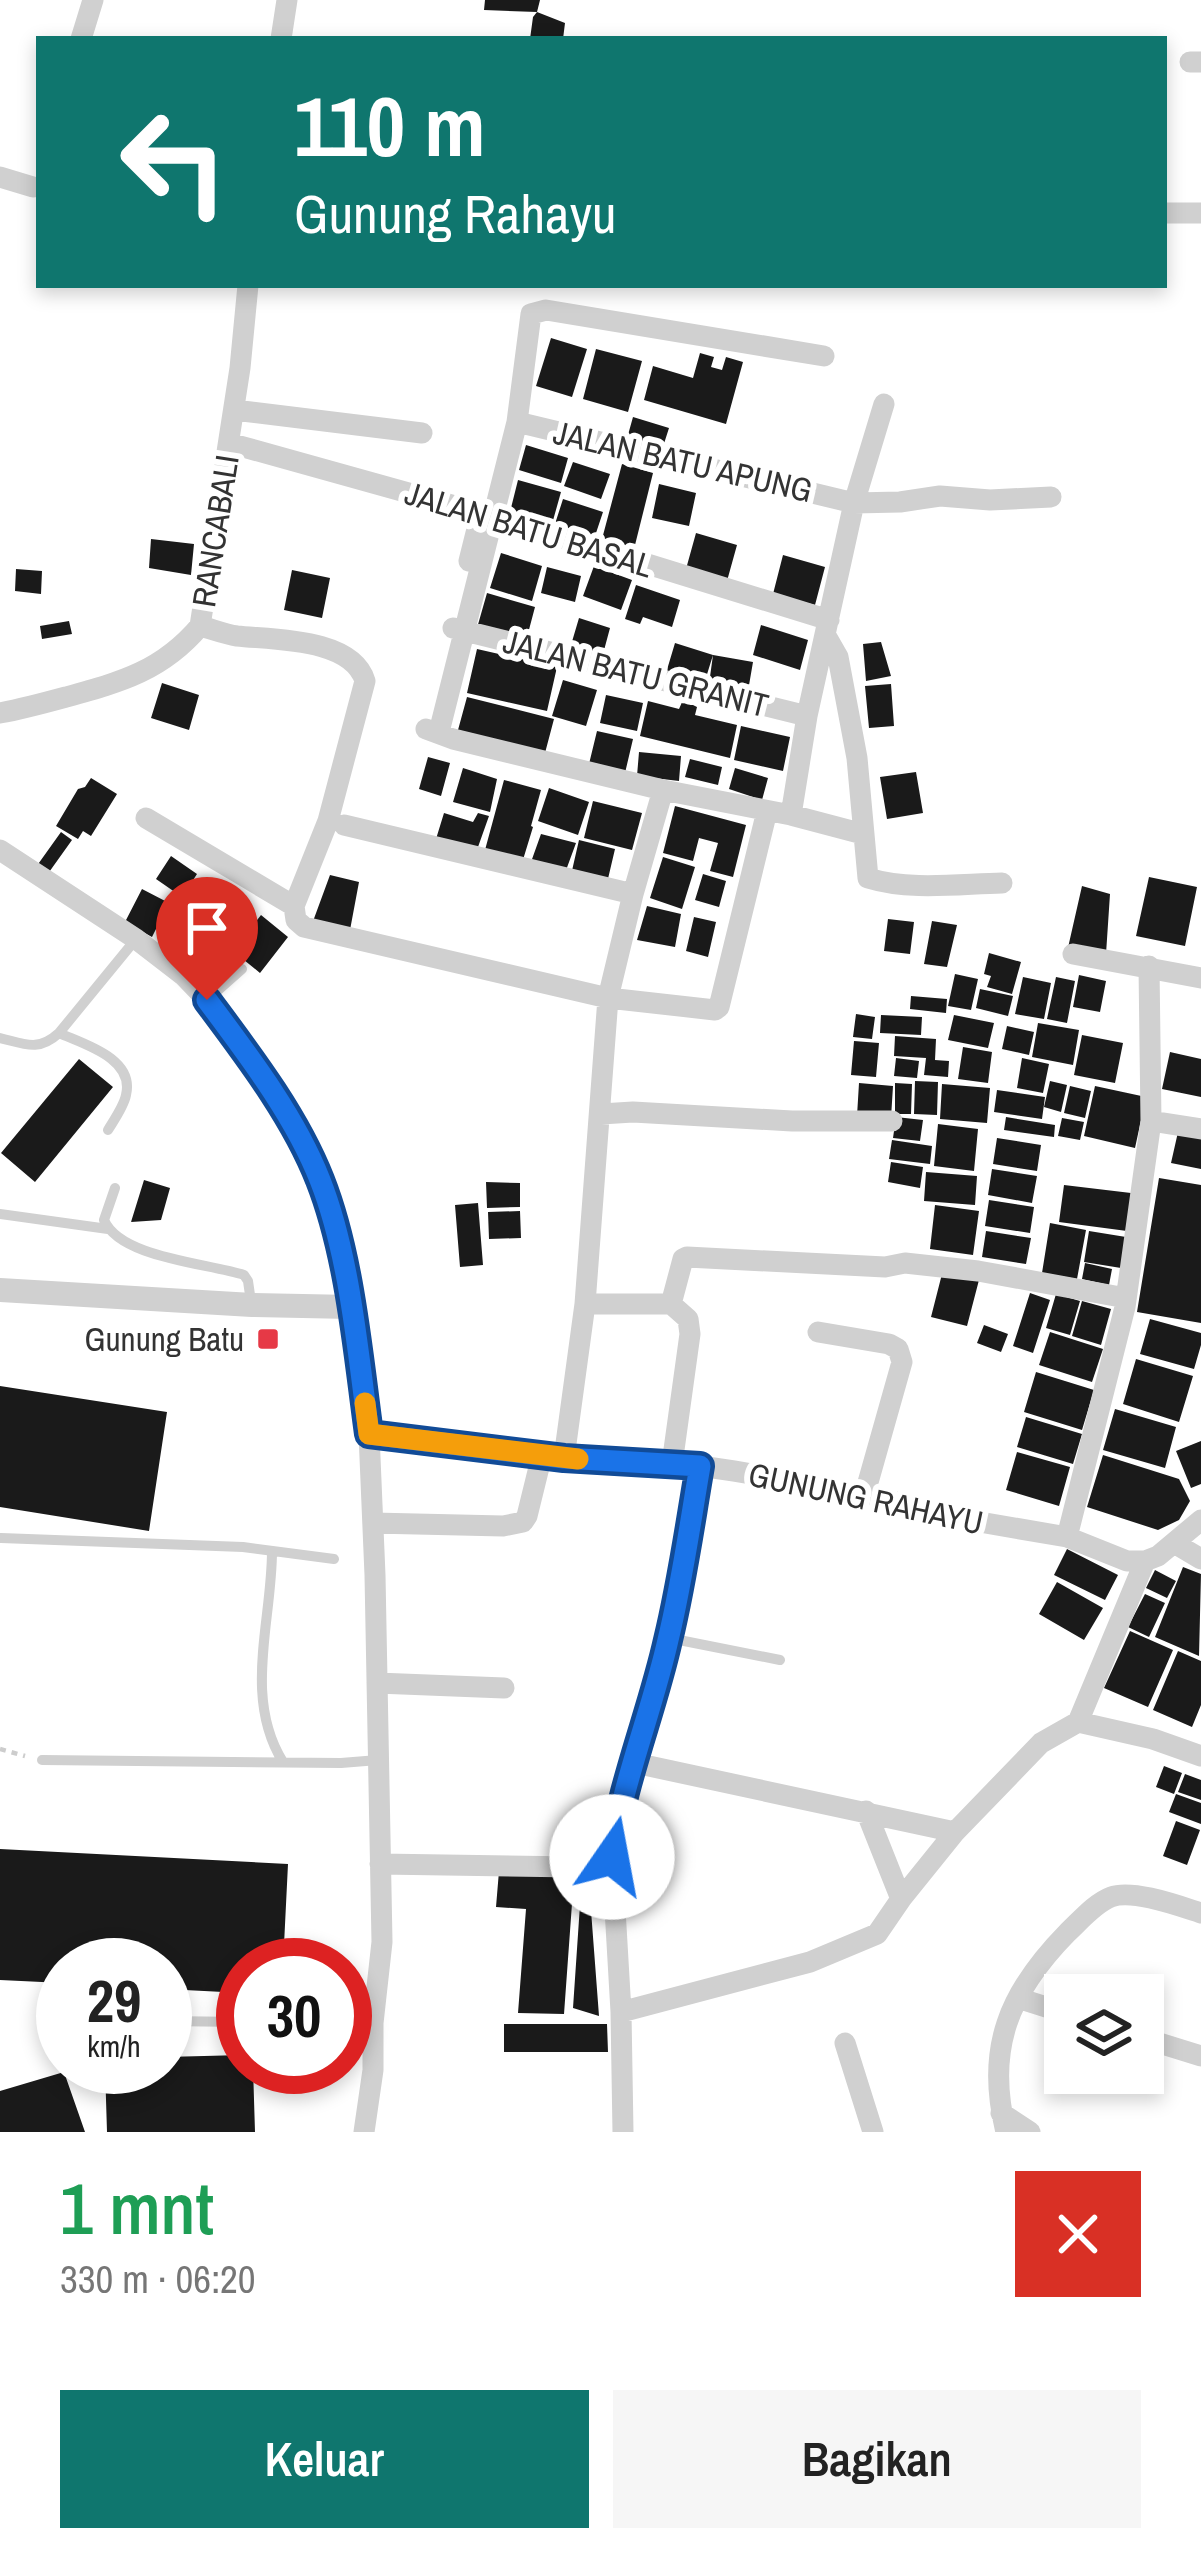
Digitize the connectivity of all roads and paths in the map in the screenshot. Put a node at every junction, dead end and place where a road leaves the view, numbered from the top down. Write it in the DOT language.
graph roads {
  1 [pos="93,0"];
  2 [pos="287,0"];
  3 [pos="82,36"];
  4 [pos="281,36"];
  5 [pos="0,178"];
  6 [pos="33,187"];
  7 [pos="1167,213"];
  8 [pos="1201,213"];
  9 [pos="248,288"];
  10 [pos="824,356"];
  11 [pos="884,404"];
  12 [pos="234,410"];
  13 [pos="518,422"];
  14 [pos="422,433"];
  15 [pos="229,443"];
  16 [pos="1051,496"];
  17 [pos="851,502"];
  18 [pos="488,515"];
  19 [pos="200,626"];
  20 [pos="827,628"];
  21 [pos="458,629"];
  22 [pos="0,713"];
  23 [pos="807,716"];
  24 [pos="663,790"];
  25 [pos="767,811"];
  26 [pos="790,815"];
  27 [pos="146,818"];
  28 [pos="344,825"];
  29 [pos="863,833"];
  30 [pos="0,850"];
  31 [pos="1002,883"];
  32 [pos="633,894"];
  33 [pos="294,906"];
  34 [pos="136,939"];
  35 [pos="1073,954"];
  36 [pos="1149,967"];
  37 [pos="242,969"];
  38 [pos="1201,978"];
  39 [pos="608,998"];
  40 [pos="207,1000"];
  41 [pos="58,1033"];
  42 [pos="1,1040"];
  43 [pos="601,1114"];
  44 [pos="1150,1120"];
  45 [pos="892,1121"];
  46 [pos="1201,1129"];
  47 [pos="108,1130"];
  48 [pos="115,1188"];
  49 [pos="0,1214"];
  50 [pos="108,1228"];
  51 [pos="0,1290"];
  52 [pos="1126,1298"];
  53 [pos="585,1304"];
  54 [pos="671,1304"];
  55 [pos="252,1305"];
  56 [pos="351,1307"];
  57 [pos="818,1332"];
  58 [pos="369,1434"];
  59 [pos="553,1457"];
  60 [pos="672,1464"];
  61 [pos="700,1466"];
  62 [pos="865,1493"];
  63 [pos="1201,1520"];
  64 [pos="373,1523"];
  65 [pos="1067,1537"];
  66 [pos="1,1538"];
  67 [pos="1174,1543"];
  68 [pos="272,1551"];
  69 [pos="334,1559"];
  70 [pos="1201,1559"];
  71 [pos="1145,1561"];
  72 [pos="669,1638"];
  73 [pos="780,1660"];
  74 [pos="377,1683"];
  75 [pos="504,1688"];
  76 [pos="1078,1722"];
  77 [pos="0,1749"];
  78 [pos="1201,1756"];
  79 [pos="42,1760"];
  80 [pos="378,1760"];
  81 [pos="283,1762"];
  82 [pos="635,1763"];
  83 [pos="866,1811"];
  84 [pos="955,1832"];
  85 [pos="380,1864"];
  86 [pos="613,1865"];
  87 [pos="901,1899"];
  88 [pos="1201,1913"];
  89 [pos="1018,1997"];
  90 [pos="1044,2006"];
  91 [pos="621,2012"];
  92 [pos="374,2023"];
  93 [pos="845,2043"];
  94 [pos="1164,2045"];
  95 [pos="1201,2056"];
  96 [pos="1004,2123"];
  97 [pos="364,2132"];
  98 [pos="622,2132"];
  99 [pos="873,2132"];
  100 [pos="1030,2132"];
  1 -- 3 [label="street"];
  2 -- 4 [label="street"];
  5 -- 6 [label="street"];
  7 -- 8 [label="street"];
  9 -- 12 [label="street, RANCABALI"];
  10 -- 13 [label="street"];
  11 -- 17 [label="street"];
  12 -- 14 [label="street"];
  12 -- 15 [label="street, RANCABALI"];
  13 -- 17 [label="street, JALAN BATU APUNG"];
  13 -- 18 [label="street"];
  15 -- 18 [label="street, JALAN BATU BASAL"];
  15 -- 19 [label="street, RANCABALI"];
  16 -- 17 [label="street, JALAN BATU APUNG"];
  17 -- 20 [label="street"];
  18 -- 20 [label="street, JALAN BATU BASAL"];
  18 -- 21 [label="street"];
  19 -- 22 [label="street, RANCABALI"];
  19 -- 33 [label="street"];
  20 -- 23 [label="street"];
  20 -- 29 [label="street"];
  21 -- 23 [label="street, JALAN BATU GRANIT"];
  21 -- 24 [label="street"];
  23 -- 26 [label="street"];
  24 -- 25 [label="street"];
  24 -- 32 [label="street"];
  25 -- 26 [label="street"];
  25 -- 39 [label="street"];
  26 -- 29 [label="street"];
  27 -- 33 [label="street"];
  28 -- 32 [label="street"];
  29 -- 31 [label="street"];
  30 -- 34 [label="street"];
  32 -- 39 [label="street"];
  33 -- 39 [label="street"];
  34 -- 40 [label="street"];
  34 -- 41 [label="lane"];
  35 -- 36 [label="street"];
  36 -- 38 [label="street"];
  36 -- 44 [label="street"];
  37 -- 40 [label="lane"];
  39 -- 43 [label="street"];
  40 -- 56 [label="street"];
  41 -- 42 [label="lane"];
  41 -- 47 [label="lane"];
  43 -- 45 [label="street"];
  43 -- 53 [label="street"];
  44 -- 46 [label="street"];
  44 -- 52 [label="street"];
  48 -- 50 [label="lane"];
  49 -- 50 [label="lane"];
  50 -- 55 [label="lane"];
  51 -- 55 [label="street"];
  52 -- 54 [label="street"];
  52 -- 65 [label="street"];
  53 -- 54 [label="street"];
  53 -- 59 [label="street"];
  54 -- 60 [label="street"];
  55 -- 56 [label="street"];
  56 -- 58 [label="street"];
  57 -- 62 [label="street"];
  58 -- 59 [label="street, GUNUNG RAHAYU"];
  58 -- 64 [label="street"];
  59 -- 60 [label="street, GUNUNG RAHAYU"];
  59 -- 64 [label="street"];
  60 -- 61 [label="street, GUNUNG RAHAYU"];
  61 -- 62 [label="street, GUNUNG RAHAYU"];
  61 -- 72 [label="street"];
  62 -- 65 [label="street, GUNUNG RAHAYU"];
  63 -- 67 [label="street"];
  64 -- 74 [label="street"];
  65 -- 71 [label="street, GUNUNG RAHAYU"];
  66 -- 68 [label="lane"];
  67 -- 70 [label="street"];
  67 -- 71 [label="street"];
  68 -- 69 [label="lane"];
  68 -- 81 [label="lane"];
  71 -- 76 [label="street"];
  72 -- 73 [label="lane"];
  72 -- 82 [label="street"];
  74 -- 75 [label="street"];
  74 -- 80 [label="street"];
  76 -- 78 [label="street"];
  76 -- 84 [label="street"];
  77 -- 79 [label="path"];
  79 -- 81 [label="lane"];
  80 -- 81 [label="lane"];
  80 -- 85 [label="street"];
  82 -- 83 [label="street"];
  82 -- 86 [label="street"];
  83 -- 84 [label="street"];
  83 -- 87 [label="street"];
  84 -- 87 [label="street"];
  85 -- 86 [label="street"];
  85 -- 92 [label="street"];
  86 -- 91 [label="street"];
  87 -- 91 [label="street"];
  88 -- 89 [label="street"];
  89 -- 90 [label="street"];
  89 -- 96 [label="street"];
  91 -- 98 [label="street"];
  92 -- 97 [label="street"];
  93 -- 99 [label="street"];
  94 -- 95 [label="street"];
  96 -- 100 [label="street"];
}
